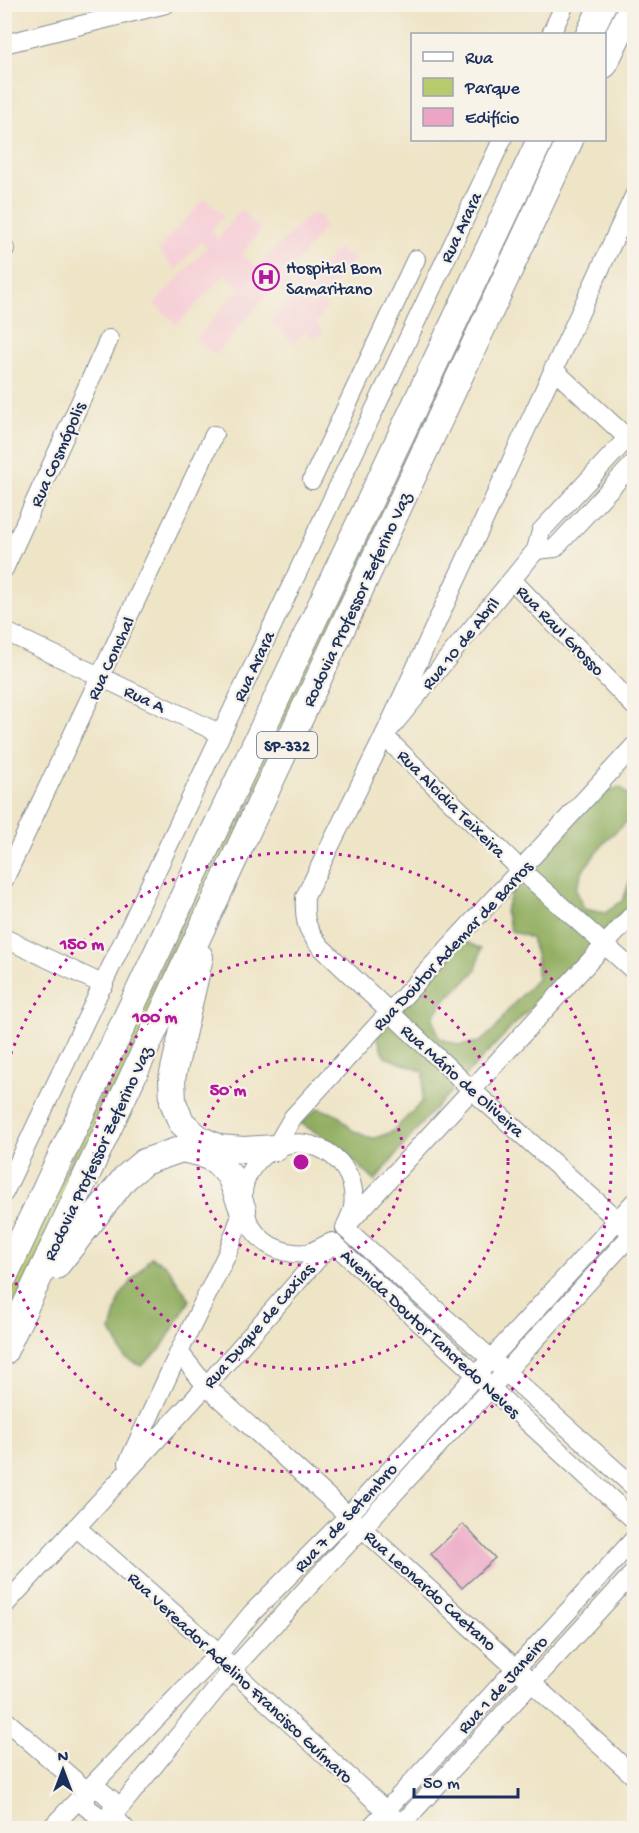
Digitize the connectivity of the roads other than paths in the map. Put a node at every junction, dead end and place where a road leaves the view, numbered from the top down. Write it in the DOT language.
graph roads {
  1 [pos="166,4"];
  2 [pos="565,4"];
  3 [pos="603,4"];
  4 [pos="633,4"];
  5 [pos="551,33"];
  6 [pos="589,33"];
  7 [pos="4,44"];
  8 [pos="606,61"];
  9 [pos="502,141"];
  10 [pos="540,141"];
  11 [pos="570,141"];
  12 [pos="634,196"];
  13 [pos="416,259"];
  14 [pos="109,339"];
  15 [pos="553,369"];
  16 [pos="213,435"];
  17 [pos="632,438"];
  18 [pos="634,463"];
  19 [pos="312,480"];
  20 [pos="536,550"];
  21 [pos="4,569"];
  22 [pos="512,580"];
  23 [pos="4,631"];
  24 [pos="101,677"];
  25 [pos="634,706"];
  26 [pos="221,734"];
  27 [pos="384,736"];
  28 [pos="634,746"];
  29 [pos="521,870"];
  30 [pos="4,880"];
  31 [pos="216,895"];
  32 [pos="634,913"];
  33 [pos="4,938"];
  34 [pos="606,944"];
  35 [pos="634,971"];
  36 [pos="104,985"];
  37 [pos="389,1013"];
  38 [pos="472,1090"];
  39 [pos="275,1148"];
  40 [pos="4,1193"];
  41 [pos="634,1202"];
  42 [pos="243,1210"];
  43 [pos="618,1221"];
  44 [pos="345,1228"];
  45 [pos="634,1233"];
  46 [pos="332,1242"];
  47 [pos="4,1277"];
  48 [pos="30,1299"];
  49 [pos="4,1352"];
  50 [pos="179,1352"];
  51 [pos="491,1359"];
  52 [pos="507,1373"];
  53 [pos="477,1375"];
  54 [pos="206,1386"];
  55 [pos="492,1389"];
  56 [pos="121,1478"];
  57 [pos="634,1487"];
  58 [pos="348,1516"];
  59 [pos="634,1520"];
  60 [pos="76,1527"];
  61 [pos="363,1529"];
  62 [pos="634,1539"];
  63 [pos="634,1572"];
  64 [pos="4,1606"];
  65 [pos="219,1653"];
  66 [pos="516,1668"];
  67 [pos="232,1670"];
  68 [pos="532,1683"];
  69 [pos="4,1719"];
  70 [pos="634,1776"];
  71 [pos="86,1790"];
  72 [pos="386,1811"];
  73 [pos="113,1824"];
  74 [pos="401,1827"];
  75 [pos="51,1828"];
  76 [pos="370,1828"];
  1 -- 7 [label="street"];
  2 -- 5 [label="street"];
  3 -- 6 [label="highway"];
  4 -- 8 [label="highway"];
  9 -- 26 [label="street, Rua Arara"];
  10 -- 47 [label="highway, Rodovia Professor Zeferino Vaz / SP-332"];
  11 -- 31 [label="highway, Rodovia Professor Zeferino Vaz / SP-332"];
  12 -- 15 [label="street"];
  13 -- 19 [label="street"];
  14 -- 21 [label="street, Rua Cosmópolis"];
  15 -- 17 [label="street"];
  15 -- 27 [label="street"];
  16 -- 24 [label="street, Rua Conchal"];
  17 -- 20 [label="street, Rua 10 de Abril"];
  18 -- 20 [label="street"];
  20 -- 22 [label="street, Rua 10 de Abril"];
  22 -- 25 [label="street, Rua Raul Grosso"];
  22 -- 27 [label="street, Rua 10 de Abril"];
  23 -- 24 [label="street, Rua A"];
  24 -- 26 [label="street, Rua A"];
  24 -- 30 [label="street, Rua Conchal"];
  26 -- 36 [label="street, Rua Arara"];
  27 -- 29 [label="street, Rua Alcidia Teixeira"];
  27 -- 37 [label="street, Rua Mário de Oliveira"];
  28 -- 29 [label="street, Rua Doutor Ademar de Barros"];
  29 -- 34 [label="street, Rua Alcidia Teixeira"];
  29 -- 37 [label="street, Rua Doutor Ademar de Barros"];
  31 -- 39 [label="highway"];
  31 -- 48 [label="highway, Rodovia Professor Zeferino Vaz / SP-332"];
  32 -- 34 [label="street, Rua Duque de Caxias"];
  33 -- 36 [label="street"];
  34 -- 35 [label="street, Rua Alcidia Teixeira"];
  34 -- 38 [label="street, Rua Duque de Caxias"];
  36 -- 40 [label="street, Rua Arara"];
  37 -- 38 [label="street, Rua Mário de Oliveira"];
  37 -- 39 [label="street, Rua Doutor Ademar de Barros"];
  38 -- 43 [label="street, Rua Mário de Oliveira"];
  38 -- 44 [label="street, Rua Duque de Caxias"];
  39 -- 42 [label="street"];
  39 -- 44 [label="street, Avenida Doutor Tancredo Neves"];
  41 -- 43 [label="street, Rua 7 de Setembro"];
  42 -- 46 [label="street, Avenida Doutor Tancredo Neves"];
  42 -- 48 [label="highway"];
  42 -- 50 [label="street"];
  43 -- 45 [label="street, Rua Mário de Oliveira"];
  43 -- 51 [label="street, Rua 7 de Setembro"];
  44 -- 46 [label="street, Rua Duque de Caxias"];
  44 -- 51 [label="street, Avenida Doutor Tancredo Neves"];
  45 -- 52 [label="street, Rua 7 de Setembro"];
  46 -- 53 [label="street, Avenida Doutor Tancredo Neves"];
  46 -- 54 [label="street, Rua Duque de Caxias"];
  48 -- 49 [label="highway, Rodovia Professor Zeferino Vaz / SP-332"];
  50 -- 54 [label="street, Rua Leonardo Caetano"];
  50 -- 56 [label="street"];
  51 -- 52 [label="street, Avenida Doutor Tancredo Neves"];
  51 -- 53 [label="street, Rua 7 de Setembro"];
  52 -- 55 [label="street, Rua 7 de Setembro"];
  52 -- 57 [label="street, Avenida Doutor Tancredo Neves"];
  53 -- 55 [label="street, Avenida Doutor Tancredo Neves"];
  53 -- 58 [label="street, Rua 7 de Setembro"];
  54 -- 56 [label="street, Rua Duque de Caxias"];
  54 -- 58 [label="street, Rua Leonardo Caetano"];
  55 -- 59 [label="street, Avenida Doutor Tancredo Neves"];
  55 -- 61 [label="street, Rua 7 de Setembro"];
  56 -- 60 [label="street, Rua Duque de Caxias"];
  58 -- 61 [label="street, Rua Leonardo Caetano"];
  58 -- 65 [label="street, Rua 7 de Setembro"];
  60 -- 64 [label="street, Rua Duque de Caxias"];
  60 -- 65 [label="street, Rua Vereador Adelino Francisco Guímaro"];
  61 -- 66 [label="street, Rua Leonardo Caetano"];
  61 -- 67 [label="street, Rua 7 de Setembro"];
  62 -- 66 [label="street, Rua 1 de Janeiro"];
  63 -- 68 [label="street, Rua 1 de Janeiro"];
  65 -- 67 [label="street, Rua Vereador Adelino Francisco Guímaro"];
  65 -- 71 [label="street, Rua 7 de Setembro"];
  66 -- 68 [label="street, Rua Leonardo Caetano"];
  66 -- 72 [label="street, Rua 1 de Janeiro"];
  67 -- 72 [label="street, Rua Vereador Adelino Francisco Guímaro"];
  67 -- 73 [label="street, Rua 7 de Setembro"];
  68 -- 70 [label="street, Rua Leonardo Caetano"];
  68 -- 74 [label="street, Rua 1 de Janeiro"];
  69 -- 71 [label="street"];
  71 -- 73 [label="street"];
  71 -- 75 [label="street, Rua 7 de Setembro"];
  72 -- 74 [label="street, Rua Vereador Adelino Francisco Guímaro"];
  72 -- 76 [label="street, Rua 1 de Janeiro"];
}
